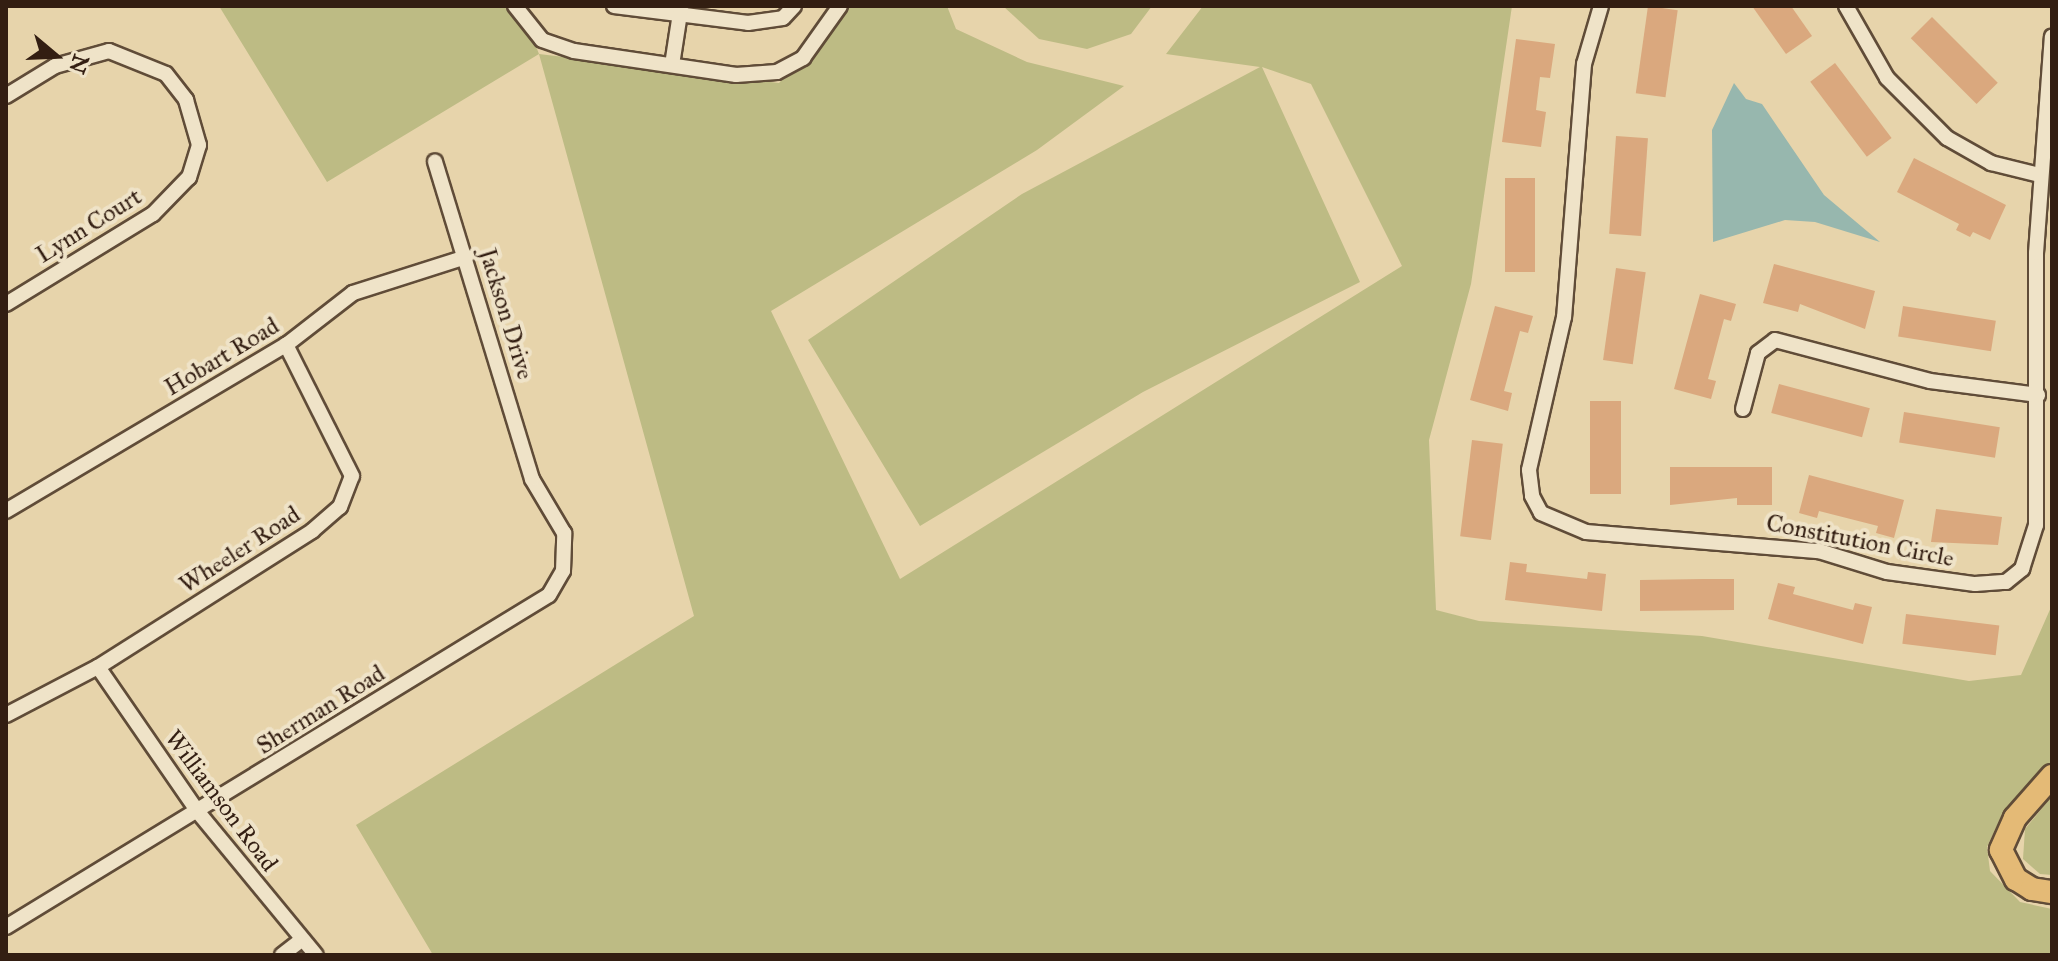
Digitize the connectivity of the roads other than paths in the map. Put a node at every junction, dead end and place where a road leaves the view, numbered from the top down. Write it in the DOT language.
graph roads {
  1 [pos="614,6"];
  2 [pos="794,6"];
  3 [pos="840,6"];
  4 [pos="1601,6"];
  5 [pos="1846,6"];
  6 [pos="515,7"];
  7 [pos="680,10"];
  8 [pos="2052,37"];
  9 [pos="672,65"];
  10 [pos="6,96"];
  11 [pos="435,162"];
  12 [pos="2040,175"];
  13 [pos="466,257"];
  14 [pos="6,304"];
  15 [pos="286,345"];
  16 [pos="2045,369"];
  17 [pos="2043,407"];
  18 [pos="1743,409"];
  19 [pos="532,479"];
  20 [pos="6,511"];
  21 [pos="98,667"];
  22 [pos="6,715"];
  23 [pos="2052,776"];
  24 [pos="198,812"];
  25 [pos="2052,892"];
  26 [pos="6,927"];
  27 [pos="301,940"];
  28 [pos="282,955"];
  29 [pos="316,955"];
  1 -- 7 [label="street"];
  2 -- 7 [label="street"];
  3 -- 9 [label="street"];
  4 -- 17 [label="street, Constitution Circle"];
  5 -- 12 [label="street"];
  6 -- 9 [label="street"];
  7 -- 9 [label="street"];
  8 -- 12 [label="street, Constitution Circle"];
  10 -- 14 [label="street, Lynn Court"];
  11 -- 13 [label="street, Jackson Drive"];
  12 -- 16 [label="street, Constitution Circle"];
  13 -- 15 [label="street, Hobart Road"];
  13 -- 19 [label="street, Jackson Drive"];
  15 -- 20 [label="street, Hobart Road"];
  15 -- 21 [label="street, Wheeler Road"];
  16 -- 17 [label="street, Constitution Circle"];
  17 -- 18 [label="street"];
  19 -- 24 [label="street, Sherman Road"];
  21 -- 22 [label="street, Wheeler Road"];
  21 -- 24 [label="street, Williamson Road"];
  23 -- 25 [label="highway"];
  24 -- 26 [label="street, Sherman Road"];
  24 -- 27 [label="street, Williamson Road"];
  27 -- 28 [label="street"];
  27 -- 29 [label="street, Williamson Road"];
}
